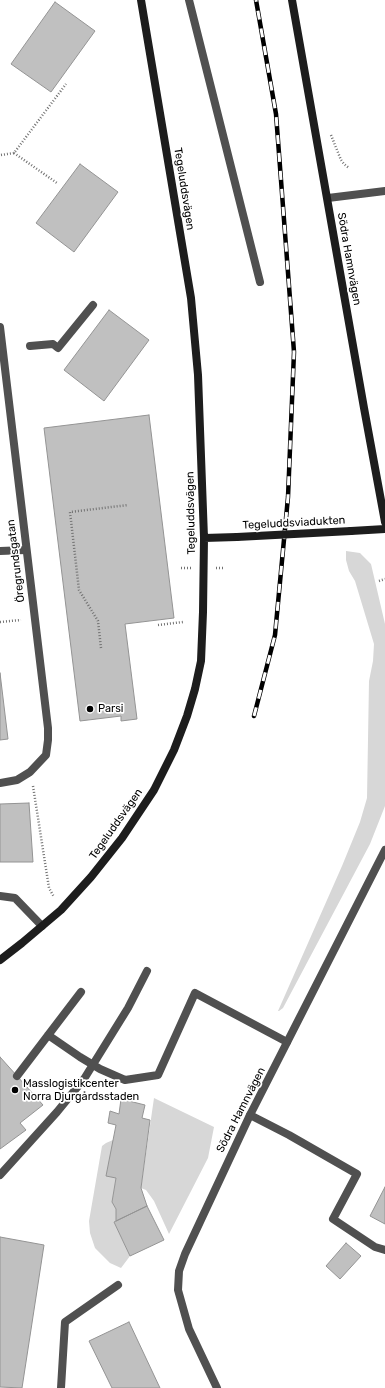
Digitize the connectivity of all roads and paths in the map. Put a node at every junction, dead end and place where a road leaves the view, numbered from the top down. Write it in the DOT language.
graph roads {
  1 [pos="141,0"];
  2 [pos="189,0"];
  3 [pos="292,0"];
  4 [pos="66,84"];
  5 [pos="14,153"];
  6 [pos="1,155"];
  7 [pos="56,183"];
  8 [pos="385,191"];
  9 [pos="328,198"];
  10 [pos="260,282"];
  11 [pos="93,305"];
  12 [pos="0,327"];
  13 [pos="30,346"];
  14 [pos="4,393"];
  15 [pos="381,479"];
  16 [pos="128,505"];
  17 [pos="385,522"];
  18 [pos="385,529"];
  19 [pos="204,538"];
  20 [pos="26,550"];
  21 [pos="0,551"];
  22 [pos="385,579"];
  23 [pos="379,581"];
  24 [pos="35,619"];
  25 [pos="0,622"];
  26 [pos="183,622"];
  27 [pos="158,625"];
  28 [pos="101,648"];
  29 [pos="30,772"];
  30 [pos="0,783"];
  31 [pos="385,850"];
  32 [pos="0,896"];
  33 [pos="61,910"];
  34 [pos="42,926"];
  35 [pos="0,960"];
  36 [pos="147,972"];
  37 [pos="82,992"];
  38 [pos="48,1035"];
  39 [pos="287,1042"];
  40 [pos="93,1065"];
  41 [pos="18,1076"];
  42 [pos="250,1115"];
  43 [pos="0,1175"];
  44 [pos="385,1250"];
  45 [pos="118,1285"];
  46 [pos="61,1388"];
  47 [pos="217,1388"];
  1 -- 19 [label="main road, Tegeluddsvägen"];
  2 -- 10 [label="street"];
  3 -- 9 [label="main road, Södra Hamnvägen"];
  4 -- 5 [label="path"];
  5 -- 6 [label="path"];
  5 -- 7 [label="path"];
  8 -- 9 [label="street"];
  9 -- 15 [label="main road, Södra Hamnvägen"];
  11 -- 13 [label="street"];
  12 -- 14 [label="street, Öregrundsgatan"];
  14 -- 20 [label="street, Öregrundsgatan"];
  15 -- 17 [label="main road, Södra Hamnvägen"];
  16 -- 28 [label="path"];
  18 -- 19 [label="main road, Tegeluddsviadukten, bridge"];
  19 -- 33 [label="main road, Tegeluddsvägen"];
  20 -- 21 [label="street"];
  20 -- 24 [label="street, Öregrundsgatan"];
  22 -- 23 [label="path"];
  24 -- 25 [label="path"];
  24 -- 29 [label="street, Öregrundsgatan"];
  26 -- 27 [label="path"];
  29 -- 30 [label="street"];
  29 -- 33 [label="path"];
  31 -- 39 [label="street, Södra Hamnvägen"];
  32 -- 34 [label="street"];
  33 -- 34 [label="main road, Tegeluddsvägen"];
  34 -- 35 [label="main road, Tegeluddsvägen"];
  36 -- 40 [label="street"];
  37 -- 38 [label="street"];
  38 -- 40 [label="street"];
  38 -- 41 [label="street"];
  39 -- 40 [label="street"];
  39 -- 42 [label="street, Södra Hamnvägen"];
  40 -- 43 [label="street"];
  42 -- 44 [label="street"];
  42 -- 47 [label="street, Södra Hamnvägen"];
  45 -- 46 [label="street"];
}
